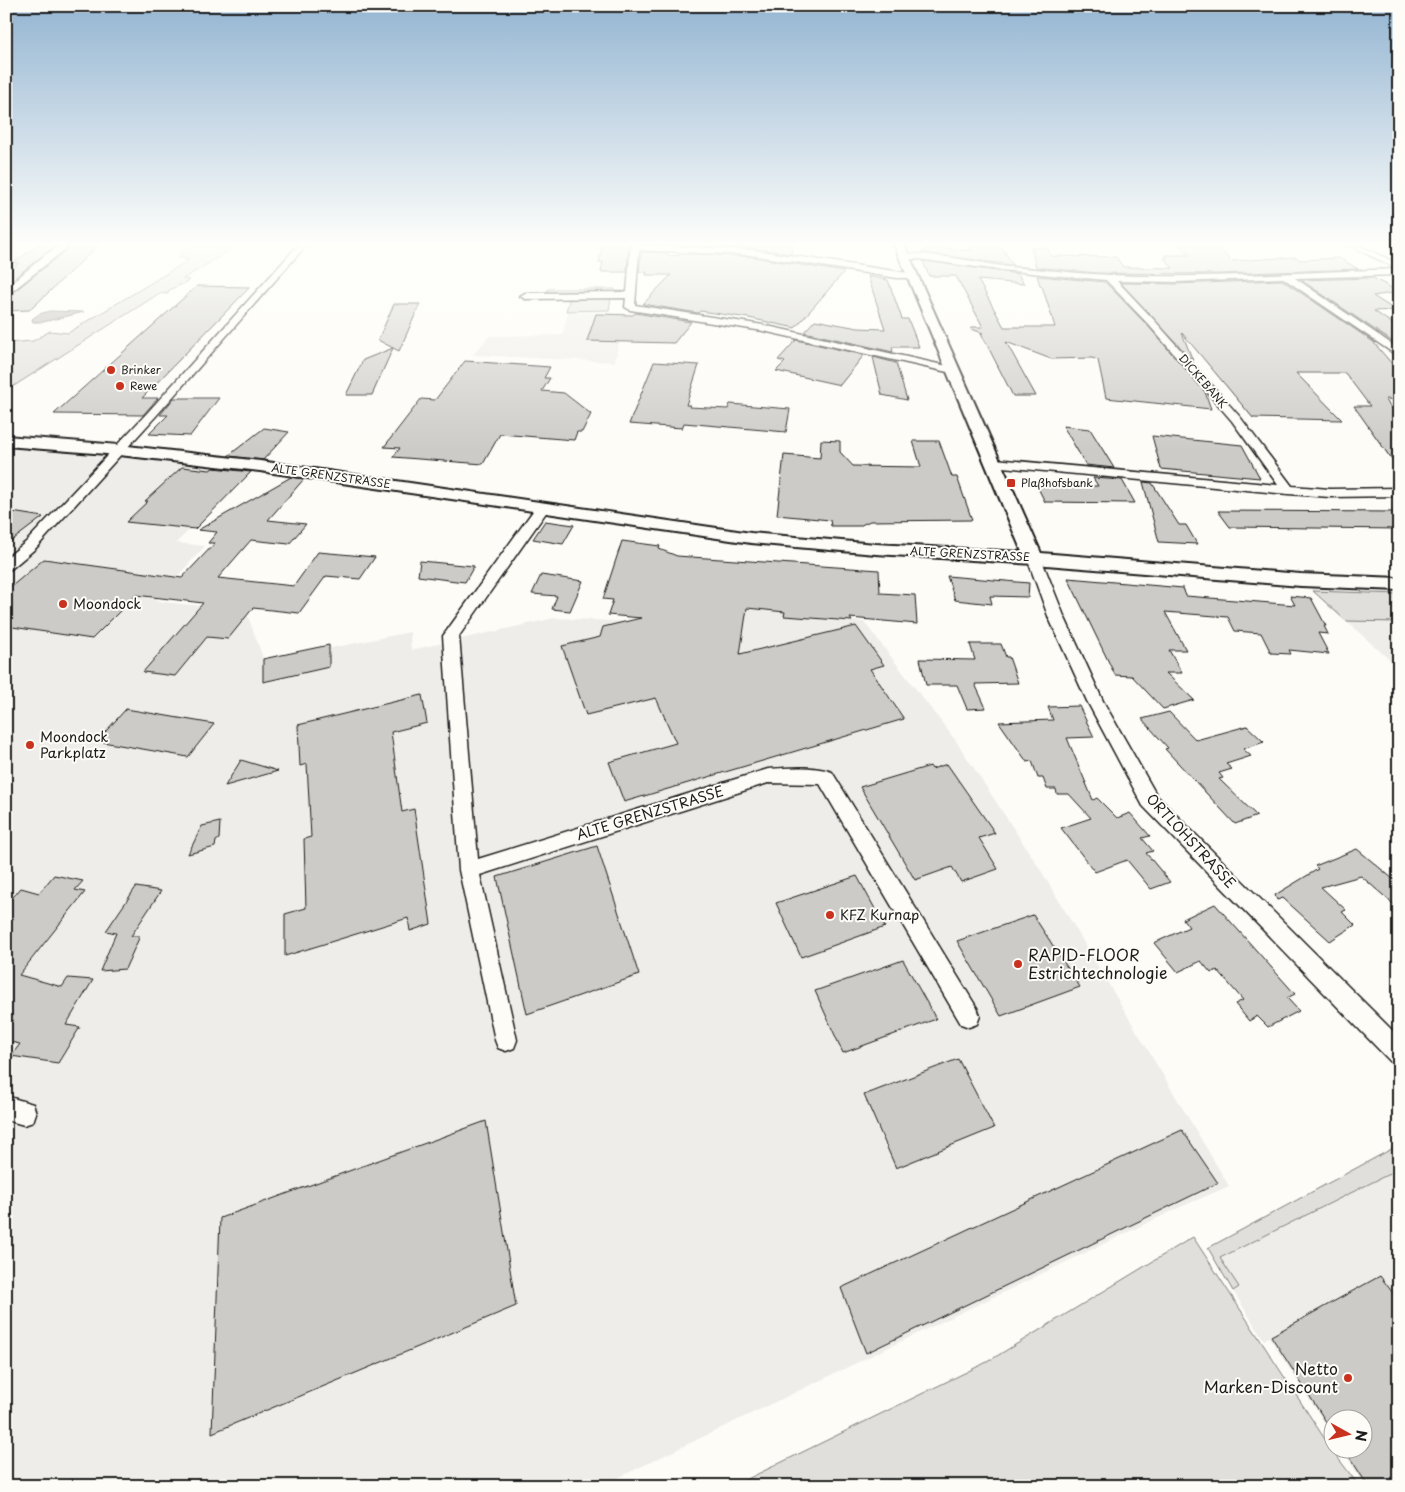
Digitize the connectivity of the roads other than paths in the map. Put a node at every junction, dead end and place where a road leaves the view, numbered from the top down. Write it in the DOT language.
graph roads {
  1 [pos="243,312"];
  2 [pos="659,312"];
  3 [pos="927,312"];
  4 [pos="1141,312"];
  5 [pos="1338,312"];
  6 [pos="1399,354"];
  7 [pos="952,370"];
  8 [pos="6,441"];
  9 [pos="119,450"];
  10 [pos="995,463"];
  11 [pos="1288,490"];
  12 [pos="1399,492"];
  13 [pos="544,507"];
  14 [pos="1034,558"];
  15 [pos="6,566"];
  16 [pos="1399,584"];
  17 [pos="469,870"];
  18 [pos="969,1016"];
  19 [pos="506,1040"];
  20 [pos="1399,1054"];
  1 -- 9 [label="street"];
  2 -- 7 [label="street"];
  3 -- 7 [label="street"];
  4 -- 11 [label="street, DICKEBANK"];
  5 -- 6 [label="street"];
  7 -- 10 [label="street"];
  8 -- 9 [label="street, ALTE GRENZSTRASSE"];
  9 -- 13 [label="street, ALTE GRENZSTRASSE"];
  9 -- 15 [label="street"];
  10 -- 11 [label="street"];
  10 -- 14 [label="street"];
  11 -- 12 [label="street"];
  13 -- 14 [label="street, ALTE GRENZSTRASSE"];
  13 -- 17 [label="street"];
  14 -- 16 [label="street, ALTE GRENZSTRASSE"];
  14 -- 20 [label="street, ORTLOHSTRASSE"];
  17 -- 18 [label="street, ALTE GRENZSTRASSE"];
  17 -- 19 [label="street"];
}
